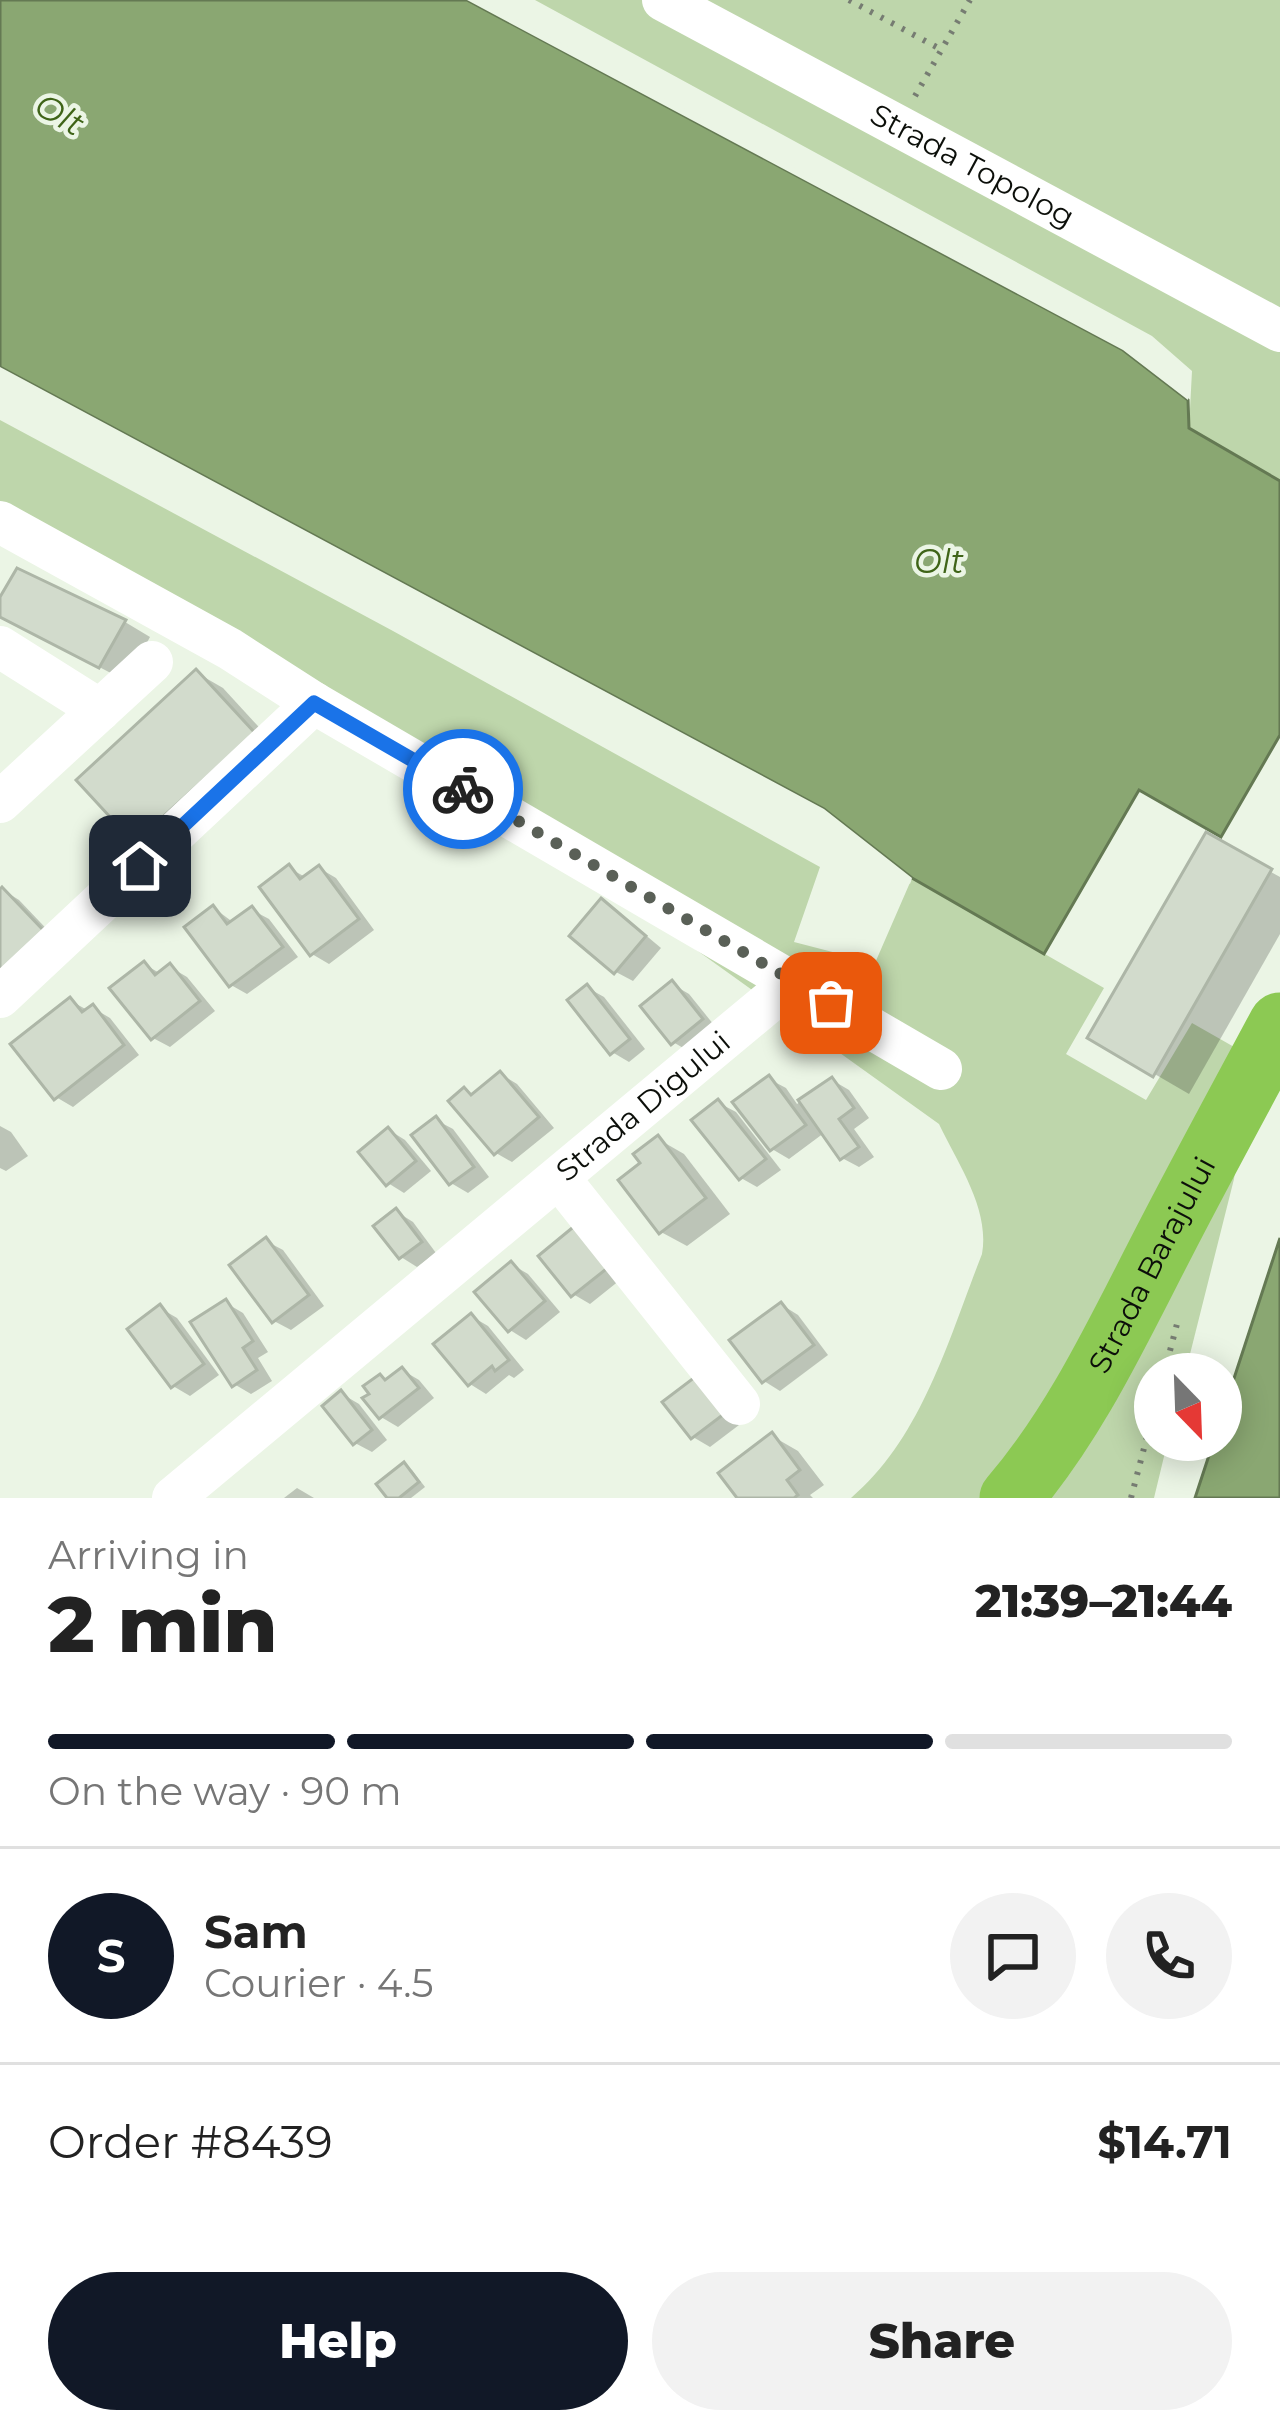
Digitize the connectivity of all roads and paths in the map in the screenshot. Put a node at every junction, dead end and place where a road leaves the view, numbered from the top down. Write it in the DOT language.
graph roads {
  1 [pos="663,0"];
  2 [pos="849,0"];
  3 [pos="970,0"];
  4 [pos="941,50"];
  5 [pos="898,126"];
  6 [pos="1280,331"];
  7 [pos="0,522"];
  8 [pos="0,647"];
  9 [pos="152,662"];
  10 [pos="314,703"];
  11 [pos="100,710"];
  12 [pos="0,802"];
  13 [pos="794,981"];
  14 [pos="0,997"];
  15 [pos="1266,1049"];
  16 [pos="941,1069"];
  17 [pos="559,1178"];
  18 [pos="739,1404"];
  19 [pos="1141,1461"];
  20 [pos="173,1498"];
  21 [pos="1011,1498"];
  22 [pos="1131,1498"];
  1 -- 5 [label="street, Strada Topolog"];
  2 -- 4 [label="path"];
  3 -- 4 [label="path"];
  4 -- 5 [label="path"];
  5 -- 6 [label="street, Strada Topolog"];
  7 -- 10 [label="street"];
  8 -- 11 [label="street"];
  9 -- 11 [label="street"];
  10 -- 13 [label="street"];
  10 -- 14 [label="street"];
  11 -- 12 [label="street"];
  13 -- 16 [label="street"];
  13 -- 17 [label="street, Strada Digului"];
  15 -- 21 [label="highway, Strada Barajului"];
  17 -- 18 [label="street"];
  17 -- 20 [label="street, Strada Digului"];
  19 -- 22 [label="path"];
}
